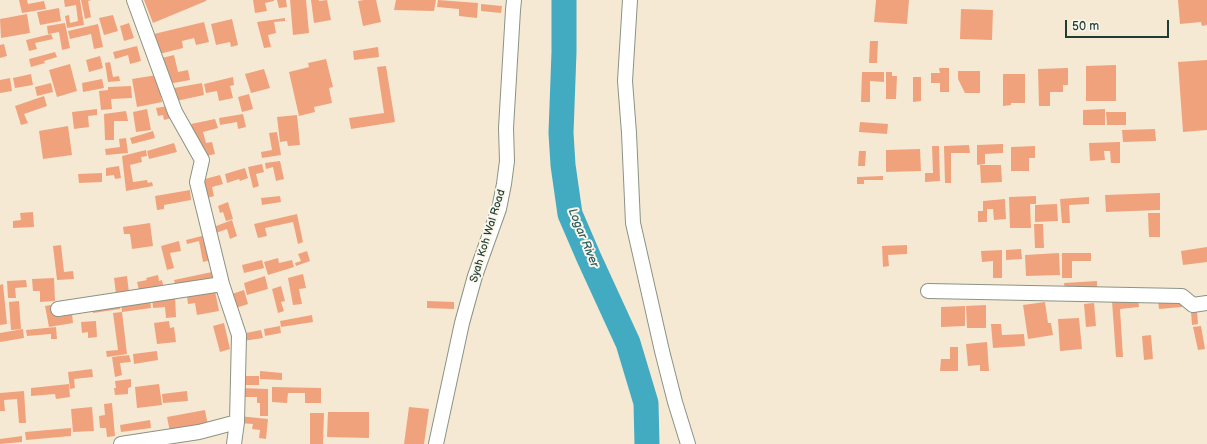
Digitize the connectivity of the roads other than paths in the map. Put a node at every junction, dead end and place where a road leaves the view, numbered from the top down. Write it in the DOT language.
graph roads {
  1 [pos="134,0"];
  2 [pos="514,0"];
  3 [pos="630,0"];
  4 [pos="222,284"];
  5 [pos="928,290"];
  6 [pos="1207,303"];
  7 [pos="58,309"];
  8 [pos="237,422"];
  9 [pos="121,444"];
  10 [pos="234,444"];
  11 [pos="436,444"];
  12 [pos="688,444"];
  1 -- 4 [label="street"];
  2 -- 11 [label="street, Syah Koh Wal Road"];
  3 -- 12 [label="street"];
  4 -- 7 [label="street"];
  4 -- 8 [label="street"];
  5 -- 6 [label="street"];
  8 -- 9 [label="street"];
  8 -- 10 [label="street"];
}
